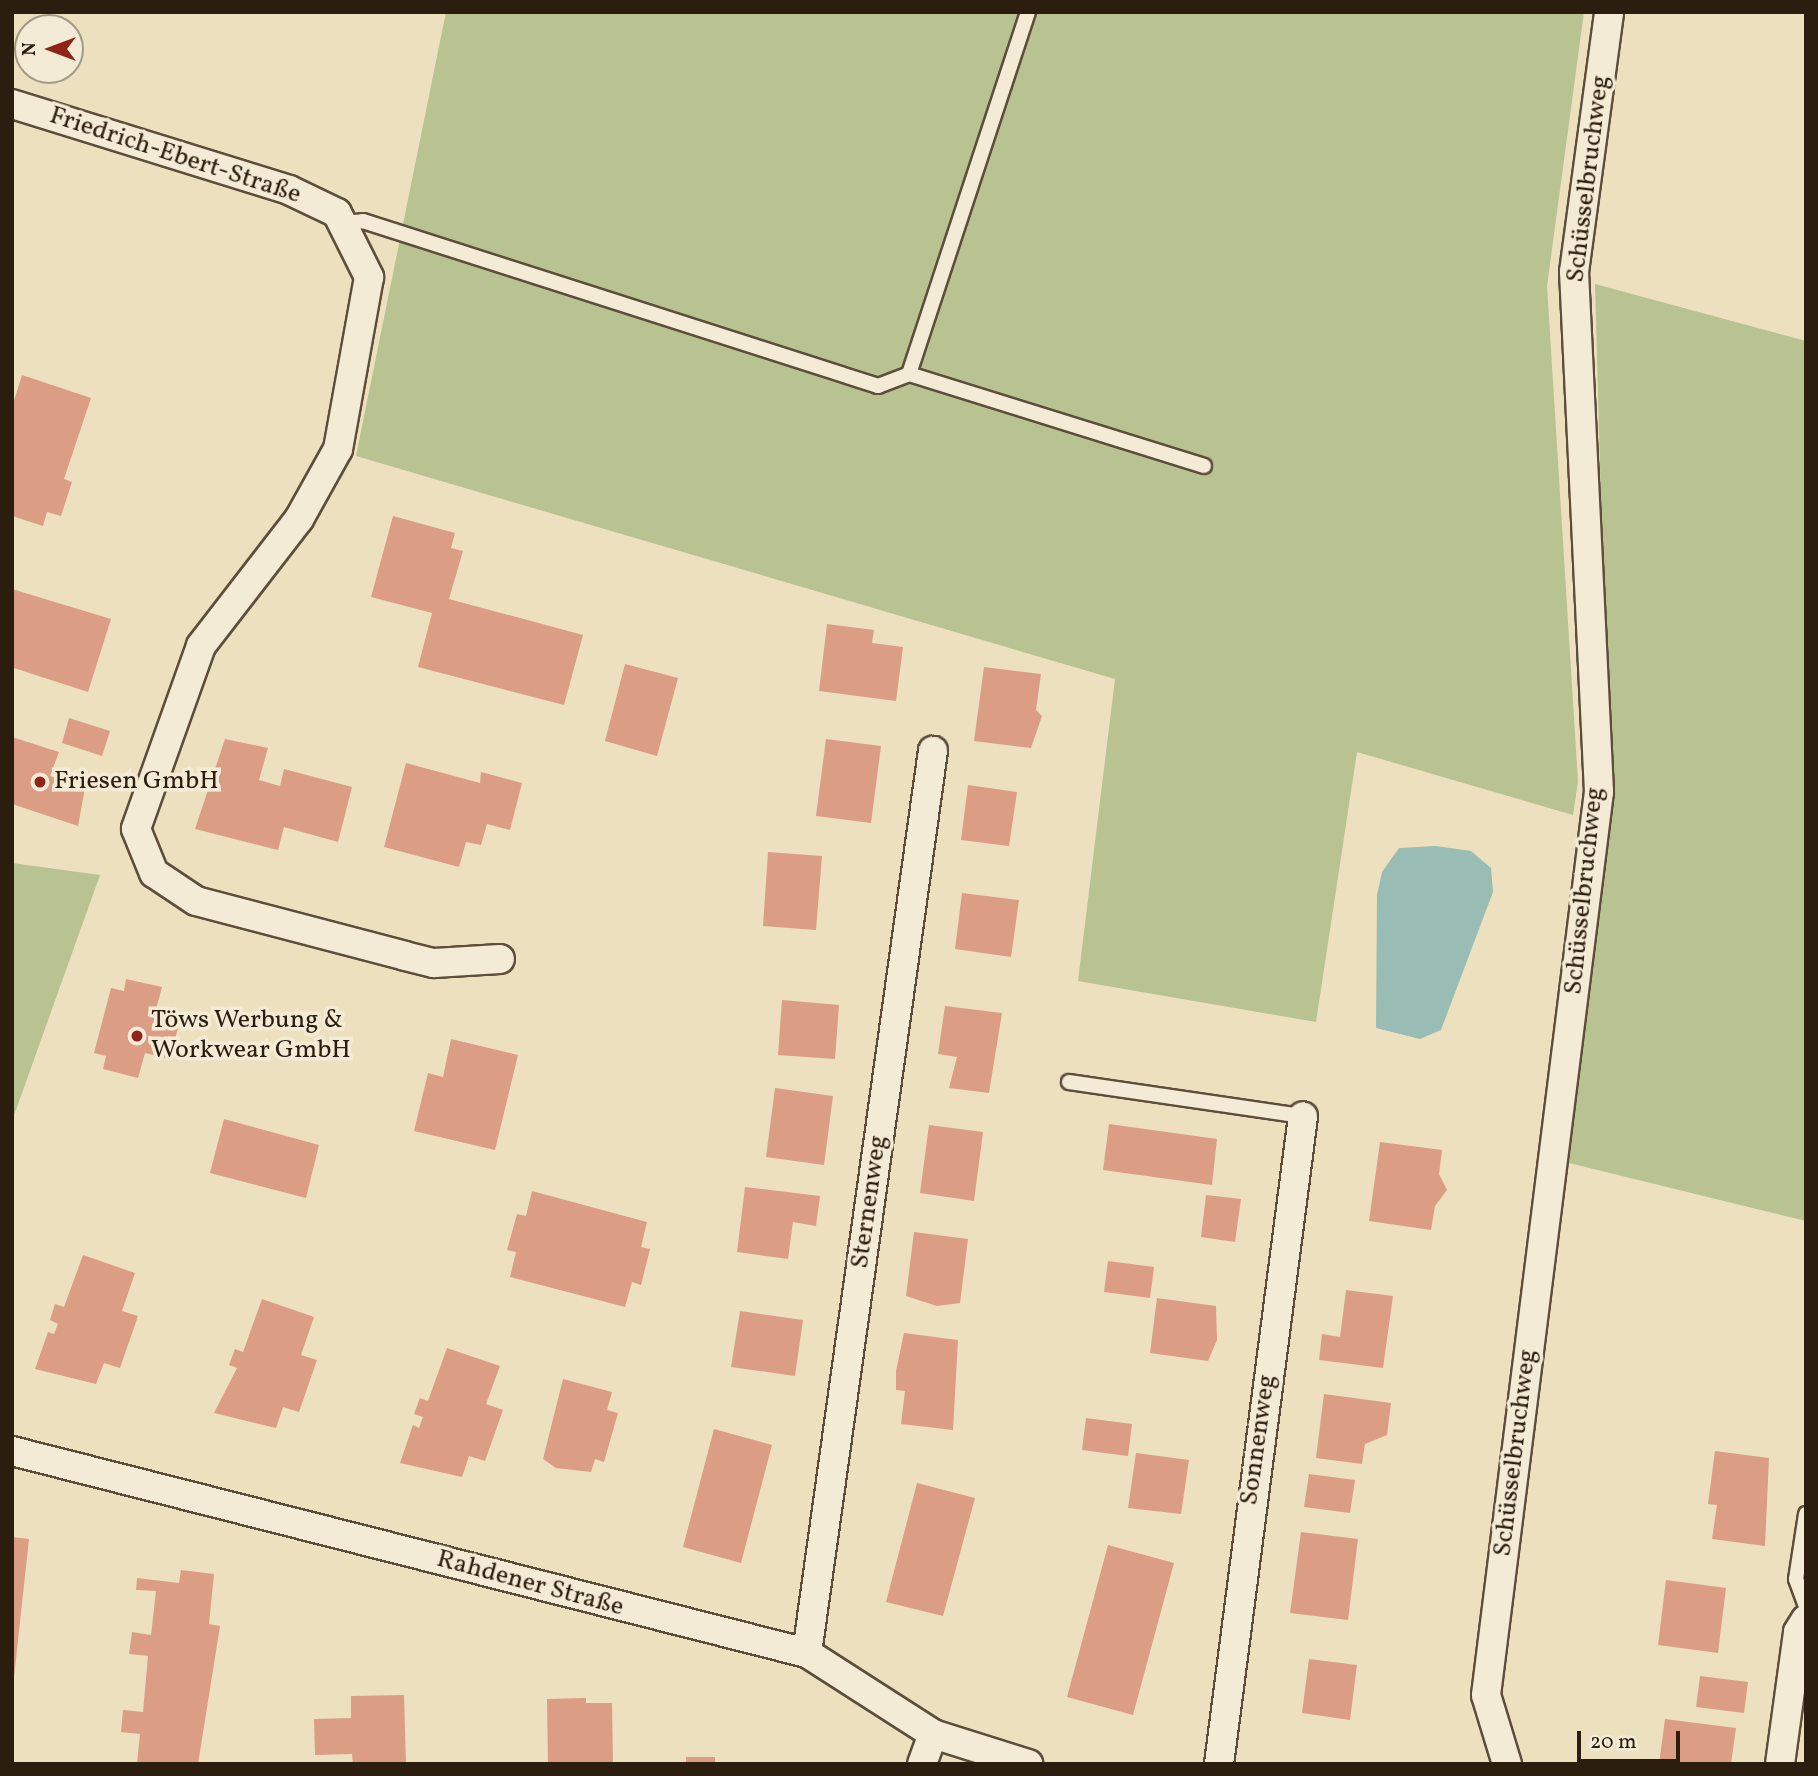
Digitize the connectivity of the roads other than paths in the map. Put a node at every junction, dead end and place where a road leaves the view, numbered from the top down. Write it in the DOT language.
graph roads {
  1 [pos="1028,12"];
  2 [pos="1609,12"];
  3 [pos="12,104"];
  4 [pos="342,223"];
  5 [pos="909,374"];
  6 [pos="1204,466"];
  7 [pos="933,751"];
  8 [pos="500,959"];
  9 [pos="1069,1082"];
  10 [pos="1303,1116"];
  11 [pos="12,1451"];
  12 [pos="1806,1514"];
  13 [pos="1806,1607"];
  14 [pos="1806,1619"];
  15 [pos="807,1653"];
  16 [pos="933,1734"];
  17 [pos="922,1764"];
  18 [pos="1028,1764"];
  19 [pos="1219,1764"];
  20 [pos="1507,1764"];
  21 [pos="1780,1764"];
  1 -- 5 [label="lane"];
  2 -- 20 [label="street, Schüsselbruchweg"];
  3 -- 4 [label="street, Friedrich-Ebert-Straße"];
  4 -- 5 [label="lane"];
  4 -- 8 [label="street, Friedrich-Ebert-Straße"];
  5 -- 6 [label="lane"];
  7 -- 15 [label="street, Sternenweg"];
  9 -- 10 [label="lane"];
  10 -- 19 [label="street, Sonnenweg"];
  11 -- 15 [label="street, Rahdener Straße"];
  12 -- 13 [label="lane"];
  14 -- 21 [label="street"];
  15 -- 16 [label="street, Rahdener Straße"];
  16 -- 17 [label="street"];
  16 -- 18 [label="street, Rahdener Straße"];
}
